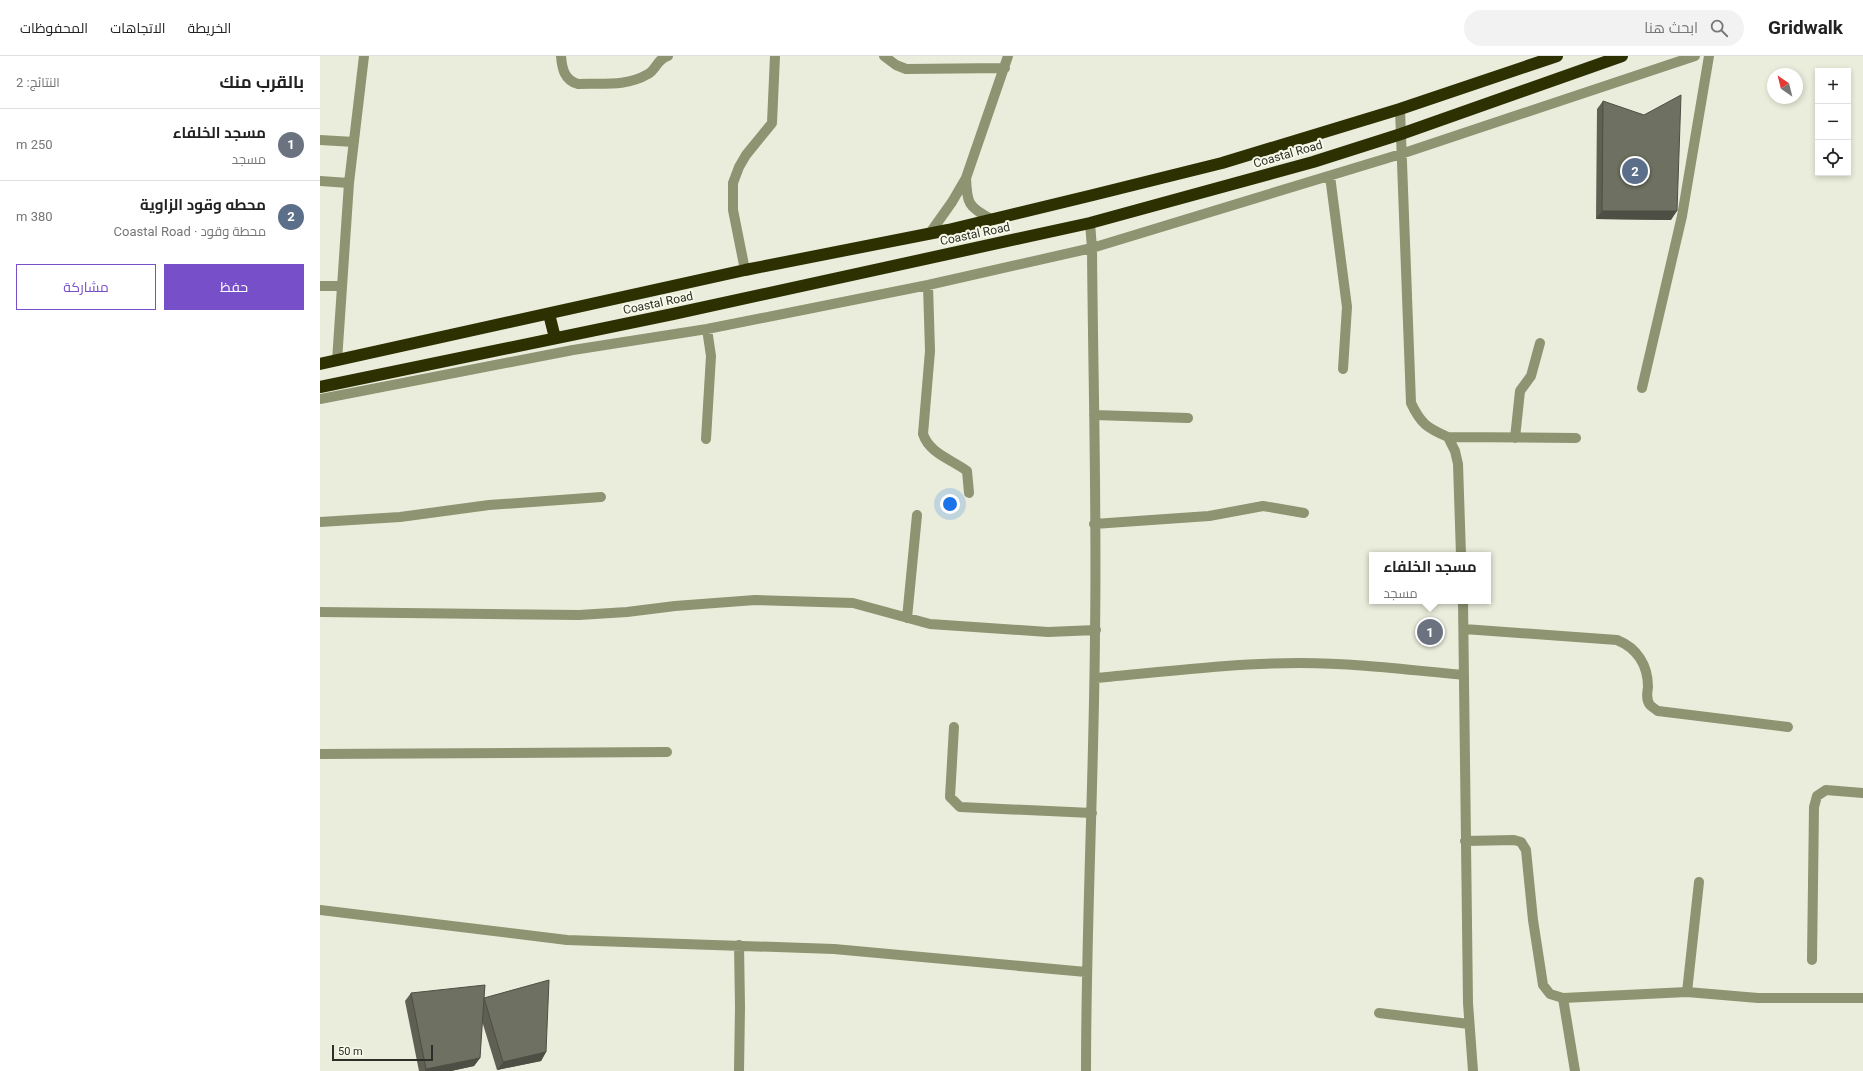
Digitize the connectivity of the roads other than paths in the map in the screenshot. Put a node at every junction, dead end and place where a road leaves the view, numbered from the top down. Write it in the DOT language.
graph roads {
  1 [pos="364,56"];
  2 [pos="561,56"];
  3 [pos="668,56"];
  4 [pos="775,56"];
  5 [pos="884,56"];
  6 [pos="1008,56"];
  7 [pos="1557,56"];
  8 [pos="1622,56"];
  9 [pos="1695,56"];
  10 [pos="1709,56"];
  11 [pos="1005,68"];
  12 [pos="1400,109"];
  13 [pos="1401,134"];
  14 [pos="320,140"];
  15 [pos="354,142"];
  16 [pos="1401,154"];
  17 [pos="1330,176"];
  18 [pos="966,178"];
  19 [pos="320,181"];
  20 [pos="349,183"];
  21 [pos="991,220"];
  22 [pos="1090,223"];
  23 [pos="930,233"];
  24 [pos="1092,248"];
  25 [pos="745,270"];
  26 [pos="928,284"];
  27 [pos="320,286"];
  28 [pos="342,286"];
  29 [pos="549,314"];
  30 [pos="707,328"];
  31 [pos="555,338"];
  32 [pos="1540,343"];
  33 [pos="337,360"];
  34 [pos="320,364"];
  35 [pos="1343,369"];
  36 [pos="320,387"];
  37 [pos="1642,388"];
  38 [pos="320,399"];
  39 [pos="1094,414"];
  40 [pos="1188,418"];
  41 [pos="1448,437"];
  42 [pos="1516,438"];
  43 [pos="1576,438"];
  44 [pos="706,439"];
  45 [pos="969,494"];
  46 [pos="601,497"];
  47 [pos="1304,514"];
  48 [pos="917,515"];
  49 [pos="320,522"];
  50 [pos="1094,524"];
  51 [pos="1461,552"];
  52 [pos="1463,604"];
  53 [pos="320,612"];
  54 [pos="907,618"];
  55 [pos="1464,629"];
  56 [pos="1096,630"];
  57 [pos="1464,675"];
  58 [pos="1095,678"];
  59 [pos="1788,726"];
  60 [pos="954,727"];
  61 [pos="667,752"];
  62 [pos="320,754"];
  63 [pos="1863,793"];
  64 [pos="1092,813"];
  65 [pos="1465,841"];
  66 [pos="1699,882"];
  67 [pos="320,910"];
  68 [pos="739,945"];
  69 [pos="1812,960"];
  70 [pos="1086,972"];
  71 [pos="1687,992"];
  72 [pos="1563,998"];
  73 [pos="1863,998"];
  74 [pos="1379,1014"];
  75 [pos="1469,1024"];
  76 [pos="738,1071"];
  77 [pos="1086,1071"];
  78 [pos="1473,1071"];
  79 [pos="1575,1071"];
  1 -- 15 [label="street"];
  2 -- 3 [label="street"];
  4 -- 25 [label="street"];
  5 -- 11 [label="street"];
  6 -- 11 [label="street"];
  7 -- 12 [label="highway, Coastal Road"];
  8 -- 13 [label="highway, Coastal Road"];
  9 -- 16 [label="street"];
  10 -- 37 [label="street"];
  11 -- 18 [label="street"];
  12 -- 13 [label="street"];
  12 -- 21 [label="highway, Coastal Road"];
  13 -- 16 [label="street"];
  13 -- 22 [label="highway, Coastal Road"];
  14 -- 15 [label="street"];
  15 -- 20 [label="street"];
  16 -- 17 [label="street"];
  16 -- 41 [label="street"];
  17 -- 24 [label="street"];
  17 -- 35 [label="street"];
  18 -- 21 [label="street"];
  18 -- 23 [label="street"];
  19 -- 20 [label="street"];
  20 -- 28 [label="street"];
  21 -- 23 [label="highway, Coastal Road"];
  22 -- 24 [label="street"];
  22 -- 31 [label="highway, Coastal Road"];
  23 -- 25 [label="highway, Coastal Road"];
  24 -- 26 [label="street"];
  24 -- 39 [label="street"];
  25 -- 29 [label="highway, Coastal Road"];
  26 -- 30 [label="street"];
  26 -- 45 [label="street"];
  27 -- 28 [label="street"];
  28 -- 33 [label="street"];
  29 -- 31 [label="highway"];
  29 -- 33 [label="highway, Coastal Road"];
  30 -- 38 [label="street"];
  30 -- 44 [label="street"];
  31 -- 36 [label="highway, Coastal Road"];
  32 -- 42 [label="street"];
  33 -- 34 [label="highway, Coastal Road"];
  39 -- 40 [label="street"];
  39 -- 50 [label="street"];
  41 -- 42 [label="street"];
  41 -- 51 [label="street"];
  42 -- 43 [label="street"];
  46 -- 49 [label="street"];
  47 -- 50 [label="street"];
  48 -- 54 [label="street"];
  50 -- 56 [label="street"];
  52 -- 55 [label="street"];
  53 -- 54 [label="street"];
  54 -- 56 [label="street"];
  55 -- 57 [label="street"];
  55 -- 59 [label="street"];
  56 -- 58 [label="street"];
  57 -- 58 [label="street"];
  57 -- 65 [label="street"];
  58 -- 64 [label="street"];
  60 -- 64 [label="street"];
  61 -- 62 [label="street"];
  63 -- 69 [label="street"];
  64 -- 70 [label="street"];
  65 -- 72 [label="street"];
  65 -- 75 [label="street"];
  66 -- 71 [label="street"];
  67 -- 68 [label="street"];
  68 -- 70 [label="street"];
  68 -- 76 [label="street"];
  70 -- 77 [label="street"];
  71 -- 72 [label="street"];
  71 -- 73 [label="street"];
  72 -- 79 [label="street"];
  74 -- 75 [label="street"];
  75 -- 78 [label="street"];
}
